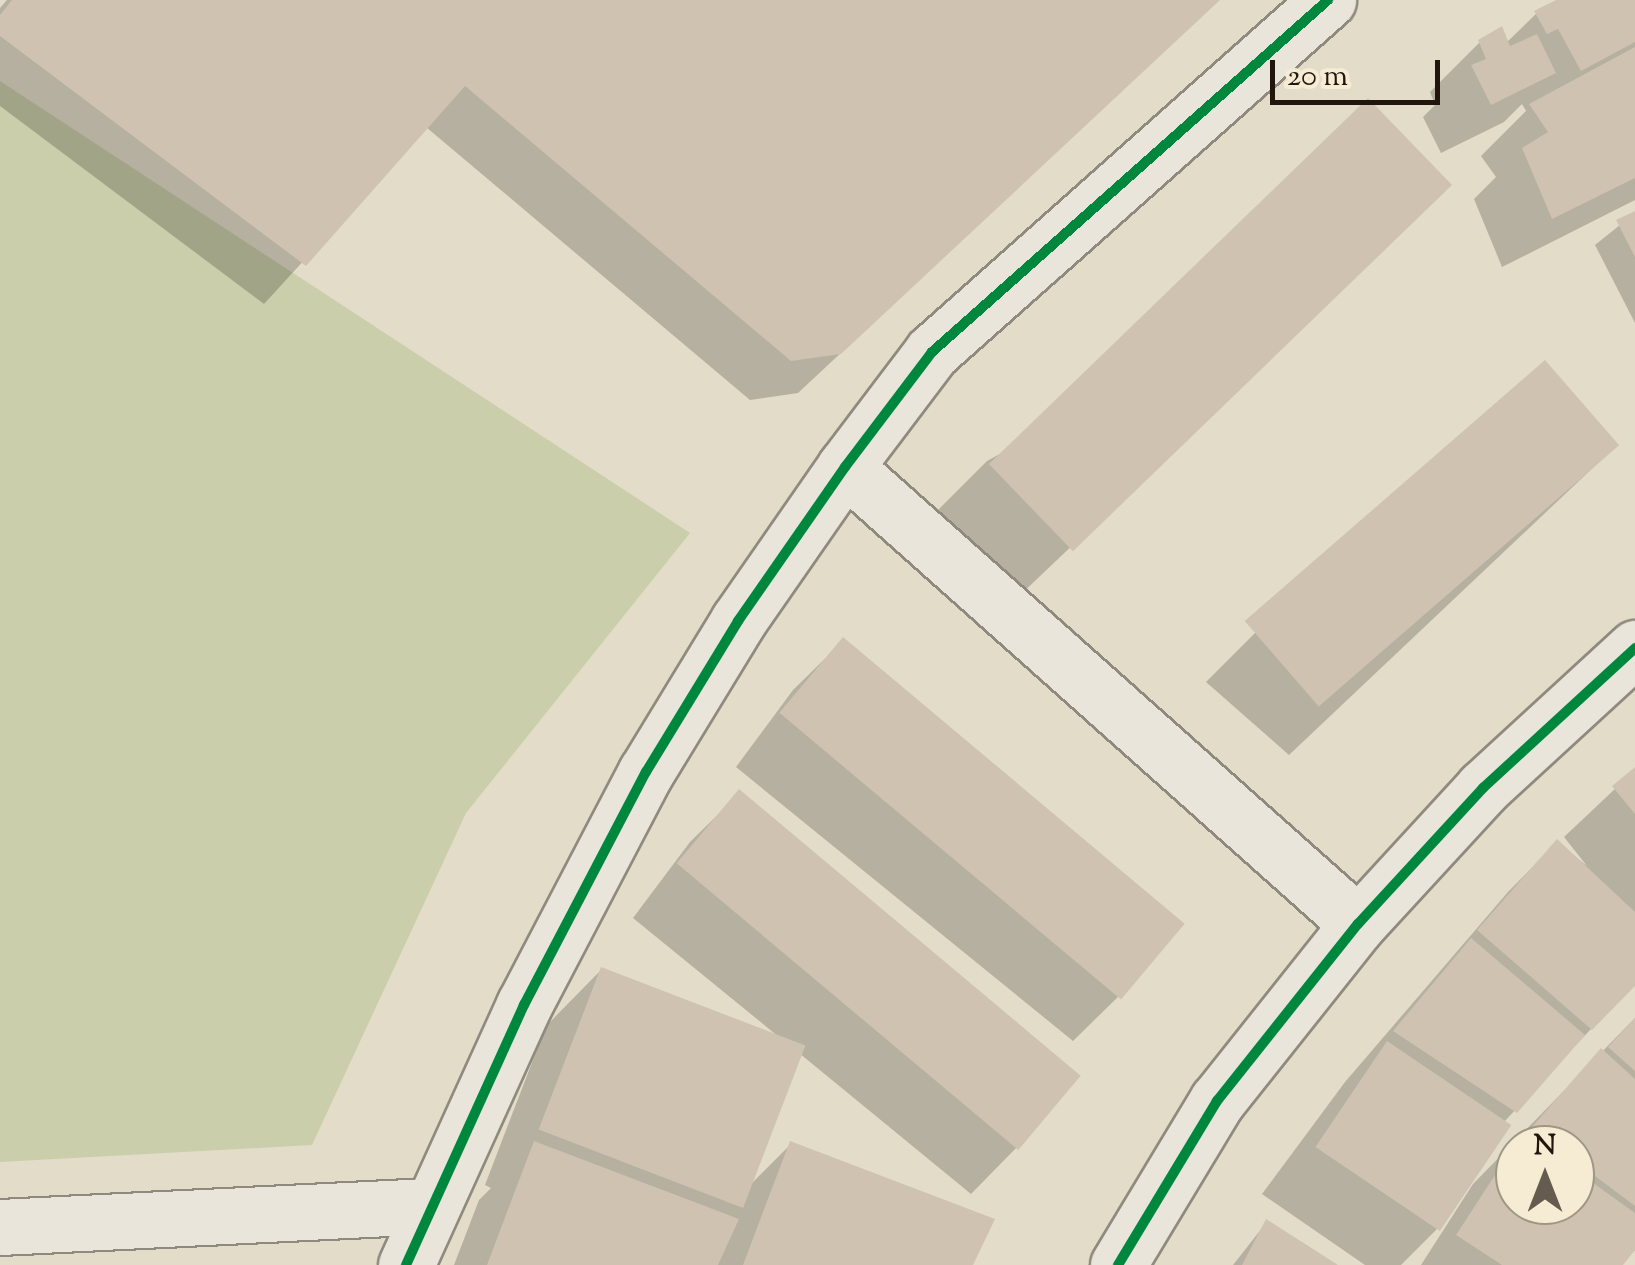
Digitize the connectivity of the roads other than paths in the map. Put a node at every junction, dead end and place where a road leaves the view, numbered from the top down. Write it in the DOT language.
graph roads {
  1 [pos="1328,0"];
  2 [pos="846,467"];
  3 [pos="1635,648"];
  4 [pos="1358,924"];
  5 [pos="428,1206"];
  6 [pos="0,1227"];
  7 [pos="406,1265"];
  8 [pos="1118,1265"];
  1 -- 2 [label="street"];
  2 -- 4 [label="street"];
  2 -- 5 [label="street"];
  3 -- 4 [label="street"];
  4 -- 8 [label="street"];
  5 -- 6 [label="street"];
  5 -- 7 [label="street"];
}
